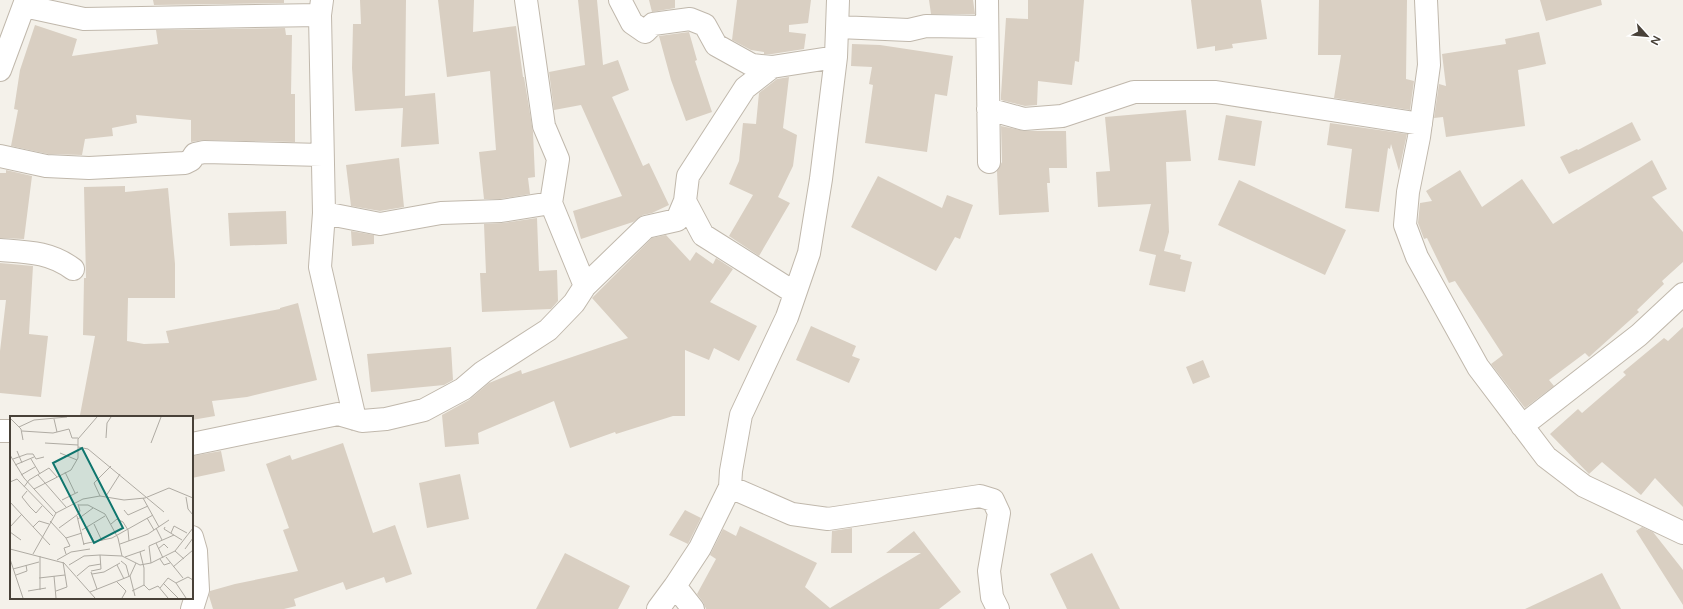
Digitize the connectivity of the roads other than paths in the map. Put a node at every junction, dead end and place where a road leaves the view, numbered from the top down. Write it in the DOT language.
graph roads {
  1 [pos="526,0"];
  2 [pos="620,0"];
  3 [pos="838,0"];
  4 [pos="987,0"];
  5 [pos="1426,0"];
  6 [pos="25,3"];
  7 [pos="321,8"];
  8 [pos="838,27"];
  9 [pos="987,27"];
  10 [pos="836,57"];
  11 [pos="772,67"];
  12 [pos="0,70"];
  13 [pos="988,109"];
  14 [pos="1421,124"];
  15 [pos="322,155"];
  16 [pos="0,156"];
  17 [pos="989,162"];
  18 [pos="684,200"];
  19 [pos="551,203"];
  20 [pos="324,213"];
  21 [pos="0,250"];
  22 [pos="73,269"];
  23 [pos="585,286"];
  24 [pos="795,293"];
  25 [pos="1683,294"];
  26 [pos="355,419"];
  27 [pos="1522,426"];
  28 [pos="193,444"];
  29 [pos="730,487"];
  30 [pos="1683,533"];
  31 [pos="193,540"];
  32 [pos="675,586"];
  33 [pos="192,609"];
  34 [pos="658,609"];
  35 [pos="693,609"];
  36 [pos="998,609"];
  1 -- 19 [label="street"];
  2 -- 11 [label="street"];
  3 -- 8 [label="street"];
  4 -- 9 [label="street"];
  5 -- 14 [label="street"];
  6 -- 7 [label="street"];
  6 -- 12 [label="street"];
  7 -- 15 [label="street"];
  8 -- 9 [label="street"];
  8 -- 10 [label="street"];
  9 -- 13 [label="street"];
  10 -- 11 [label="street"];
  10 -- 24 [label="street"];
  11 -- 18 [label="street"];
  13 -- 14 [label="street"];
  13 -- 17 [label="street"];
  14 -- 27 [label="street"];
  15 -- 16 [label="street"];
  15 -- 20 [label="street"];
  18 -- 23 [label="street"];
  18 -- 24 [label="street"];
  19 -- 20 [label="street"];
  19 -- 23 [label="street"];
  20 -- 26 [label="street"];
  21 -- 22 [label="street"];
  23 -- 26 [label="street"];
  24 -- 29 [label="street"];
  25 -- 27 [label="street"];
  26 -- 28 [label="street"];
  27 -- 30 [label="street"];
  29 -- 32 [label="street"];
  29 -- 36 [label="street"];
  31 -- 33 [label="street"];
  32 -- 34 [label="street"];
  32 -- 35 [label="street"];
}
